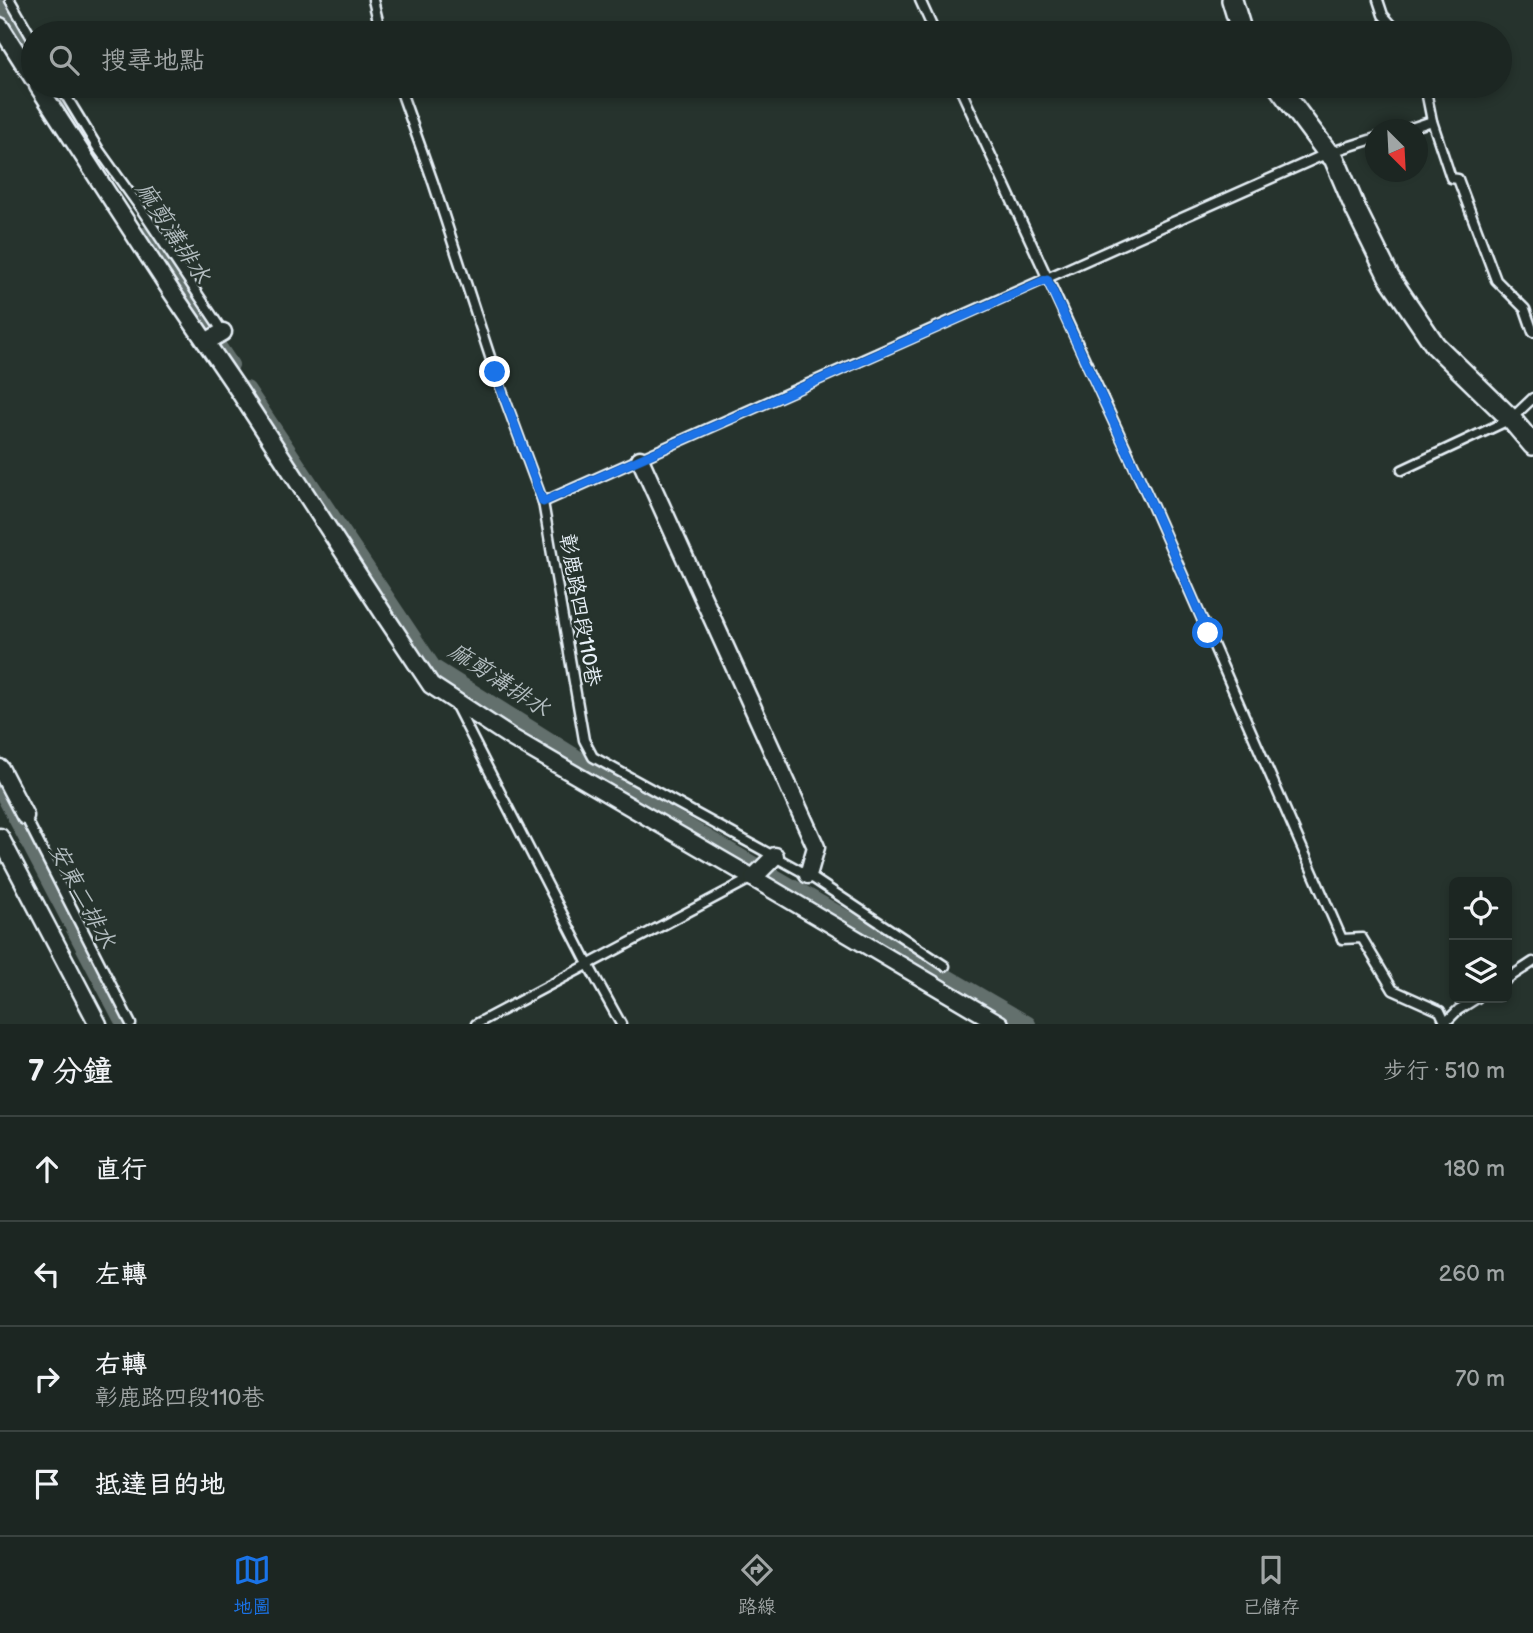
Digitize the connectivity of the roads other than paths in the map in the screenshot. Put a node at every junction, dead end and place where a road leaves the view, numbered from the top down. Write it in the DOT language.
graph roads {
  1 [pos="10,0"];
  2 [pos="373,0"];
  3 [pos="920,0"];
  4 [pos="1232,0"];
  5 [pos="1378,0"];
  6 [pos="22,21"];
  7 [pos="378,21"];
  8 [pos="930,21"];
  9 [pos="1238,21"];
  10 [pos="1389,21"];
  11 [pos="0,26"];
  12 [pos="21,59"];
  13 [pos="46,98"];
  14 [pos="67,98"];
  15 [pos="403,98"];
  16 [pos="964,98"];
  17 [pos="1288,98"];
  18 [pos="1427,98"];
  19 [pos="1432,121"];
  20 [pos="1428,122"];
  21 [pos="1365,141"];
  22 [pos="1328,153"];
  23 [pos="1047,279"];
  24 [pos="223,332"];
  25 [pos="1533,332"];
  26 [pos="206,342"];
  27 [pos="1533,398"];
  28 [pos="1511,419"];
  29 [pos="1533,445"];
  30 [pos="640,459"];
  31 [pos="1402,470"];
  32 [pos="543,502"];
  33 [pos="453,699"];
  34 [pos="0,768"];
  35 [pos="25,816"];
  36 [pos="0,837"];
  37 [pos="770,853"];
  38 [pos="808,874"];
  39 [pos="753,878"];
  40 [pos="1533,962"];
  41 [pos="589,966"];
  42 [pos="945,966"];
  43 [pos="1512,976"];
  44 [pos="1469,1003"];
  45 [pos="98,1024"];
  46 [pos="131,1024"];
  47 [pos="476,1024"];
  48 [pos="621,1024"];
  49 [pos="1000,1024"];
  50 [pos="1445,1024"];
  1 -- 6 [label="lane"];
  2 -- 7 [label="lane"];
  3 -- 8 [label="lane"];
  4 -- 9 [label="street"];
  5 -- 10 [label="lane"];
  11 -- 12 [label="street"];
  13 -- 26 [label="street"];
  14 -- 24 [label="lane"];
  15 -- 32 [label="lane, 彰鹿路四段110巷"];
  16 -- 23 [label="lane"];
  17 -- 22 [label="street"];
  18 -- 19 [label="lane"];
  19 -- 20 [label="lane"];
  19 -- 25 [label="lane"];
  21 -- 22 [label="lane"];
  22 -- 23 [label="lane"];
  22 -- 28 [label="street"];
  23 -- 30 [label="lane"];
  23 -- 50 [label="lane"];
  24 -- 26 [label="street"];
  26 -- 33 [label="street"];
  27 -- 28 [label="lane"];
  28 -- 29 [label="street"];
  28 -- 31 [label="lane"];
  30 -- 32 [label="lane"];
  30 -- 38 [label="street"];
  32 -- 37 [label="lane, 彰鹿路四段110巷"];
  33 -- 39 [label="street"];
  33 -- 41 [label="lane"];
  34 -- 35 [label="street"];
  35 -- 46 [label="lane"];
  36 -- 45 [label="street"];
  37 -- 38 [label="lane, 彰鹿路四段110巷"];
  37 -- 39 [label="street"];
  38 -- 42 [label="lane, 彰鹿路四段110巷"];
  39 -- 41 [label="lane"];
  39 -- 49 [label="street"];
  40 -- 43 [label="lane"];
  41 -- 47 [label="lane"];
  41 -- 48 [label="lane"];
  44 -- 50 [label="lane"];
}
